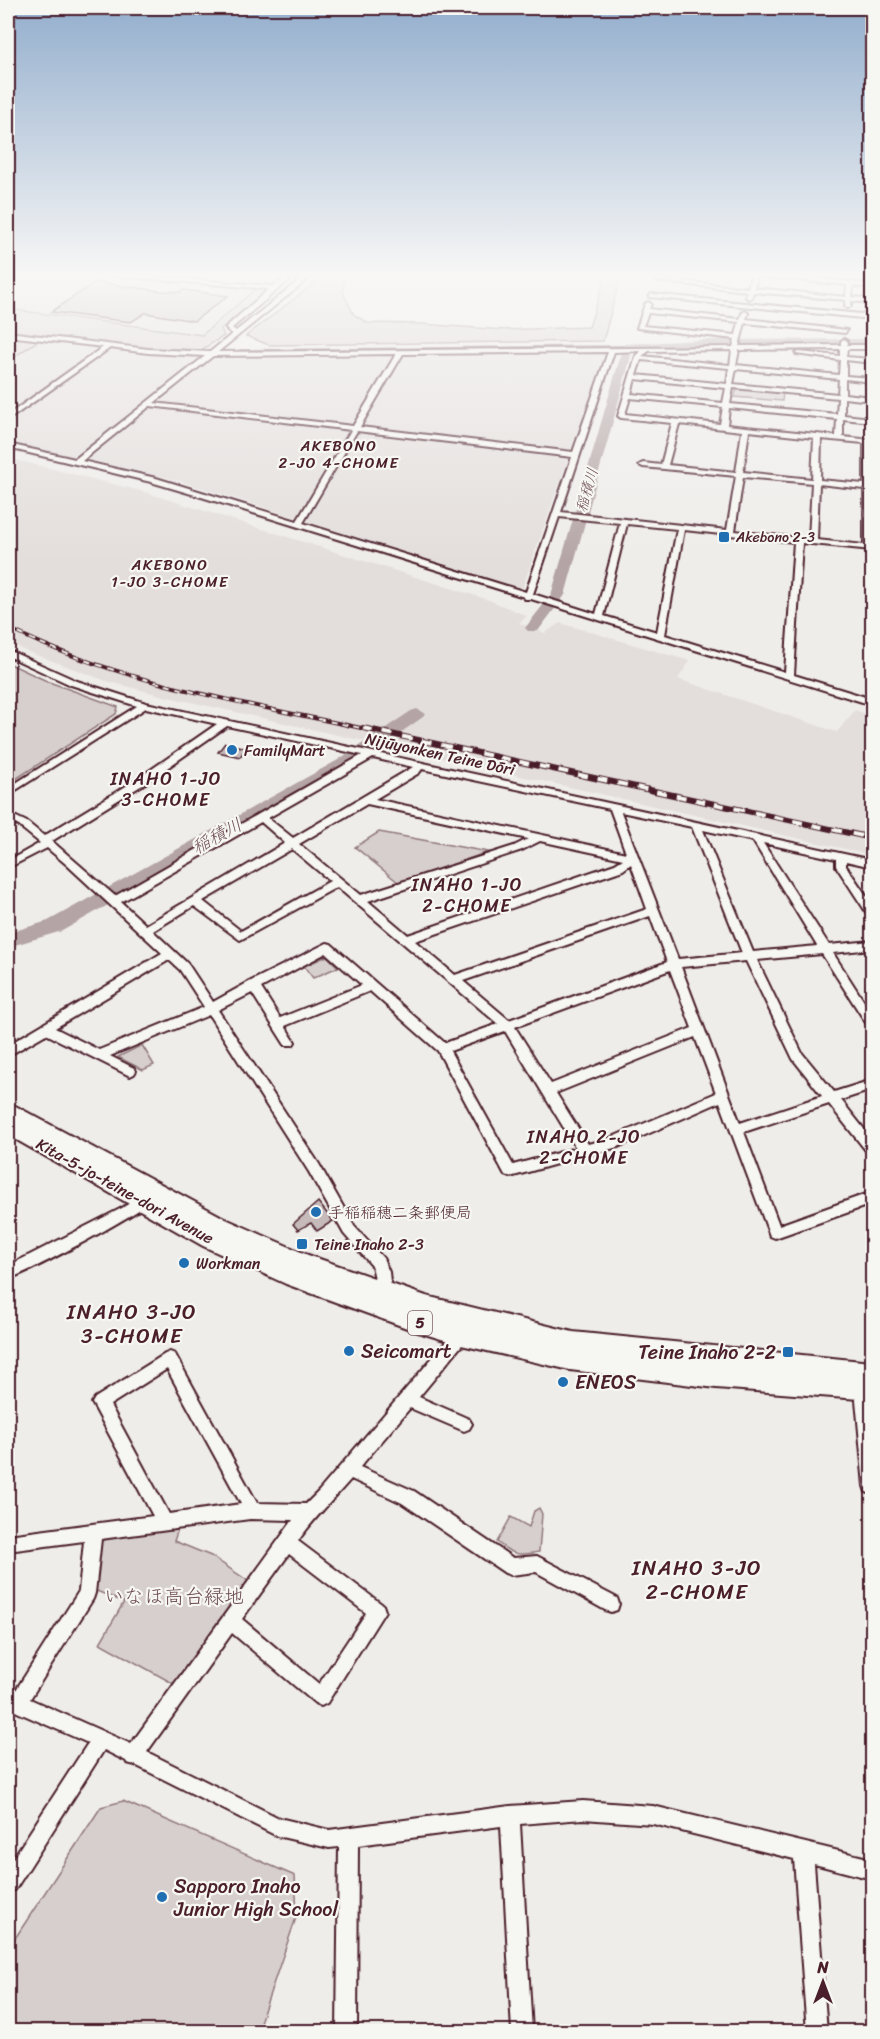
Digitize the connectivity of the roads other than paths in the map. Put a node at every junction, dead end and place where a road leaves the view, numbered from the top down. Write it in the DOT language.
graph roads {
  1 [pos="75,370"];
  2 [pos="189,370"];
  3 [pos="389,370"];
  4 [pos="605,370"];
  5 [pos="635,370"];
  6 [pos="733,370"];
  7 [pos="768,370"];
  8 [pos="843,370"];
  9 [pos="633,377"];
  10 [pos="843,377"];
  11 [pos="873,380"];
  12 [pos="730,386"];
  13 [pos="627,396"];
  14 [pos="841,396"];
  15 [pos="873,399"];
  16 [pos="148,404"];
  17 [pos="726,406"];
  18 [pos="840,417"];
  19 [pos="8,418"];
  20 [pos="873,420"];
  21 [pos="676,422"];
  22 [pos="723,427"];
  23 [pos="354,428"];
  24 [pos="746,429"];
  25 [pos="818,436"];
  26 [pos="839,438"];
  27 [pos="870,442"];
  28 [pos="8,446"];
  29 [pos="577,455"];
  30 [pos="76,462"];
  31 [pos="643,465"];
  32 [pos="664,467"];
  33 [pos="740,474"];
  34 [pos="816,482"];
  35 [pos="870,487"];
  36 [pos="557,514"];
  37 [pos="624,522"];
  38 [pos="299,524"];
  39 [pos="681,527"];
  40 [pos="731,533"];
  41 [pos="798,540"];
  42 [pos="813,541"];
  43 [pos="871,547"];
  44 [pos="528,597"];
  45 [pos="599,618"];
  46 [pos="660,637"];
  47 [pos="8,653"];
  48 [pos="789,676"];
  49 [pos="873,702"];
  50 [pos="144,705"];
  51 [pos="226,722"];
  52 [pos="369,753"];
  53 [pos="420,765"];
  54 [pos="8,792"];
  55 [pos="366,800"];
  56 [pos="614,806"];
  57 [pos="8,817"];
  58 [pos="261,817"];
  59 [pos="696,825"];
  60 [pos="538,838"];
  61 [pos="758,838"];
  62 [pos="46,842"];
  63 [pos="292,844"];
  64 [pos="840,856"];
  65 [pos="633,858"];
  66 [pos="873,863"];
  67 [pos="8,865"];
  68 [pos="337,882"];
  69 [pos="114,900"];
  70 [pos="359,900"];
  71 [pos="195,901"];
  72 [pos="653,911"];
  73 [pos="873,912"];
  74 [pos="146,930"];
  75 [pos="406,940"];
  76 [pos="873,945"];
  77 [pos="826,949"];
  78 [pos="170,954"];
  79 [pos="749,956"];
  80 [pos="674,964"];
  81 [pos="453,980"];
  82 [pos="253,985"];
  83 [pos="371,986"];
  84 [pos="211,1009"];
  85 [pos="873,1023"];
  86 [pos="278,1024"];
  87 [pos="508,1026"];
  88 [pos="44,1028"];
  89 [pos="699,1030"];
  90 [pos="289,1042"];
  91 [pos="443,1049"];
  92 [pos="8,1051"];
  93 [pos="99,1056"];
  94 [pos="130,1071"];
  95 [pos="873,1085"];
  96 [pos="548,1091"];
  97 [pos="724,1095"];
  98 [pos="832,1100"];
  99 [pos="8,1110"];
  100 [pos="8,1126"];
  101 [pos="737,1129"];
  102 [pos="873,1148"];
  103 [pos="585,1150"];
  104 [pos="148,1197"];
  105 [pos="873,1198"];
  106 [pos="8,1272"];
  107 [pos="384,1291"];
  108 [pos="461,1335"];
  109 [pos="869,1384"];
  110 [pos="407,1399"];
  111 [pos="464,1424"];
  112 [pos="347,1469"];
  113 [pos="873,1486"];
  114 [pos="253,1511"];
  115 [pos="309,1512"];
  116 [pos="165,1522"];
  117 [pos="93,1532"];
  118 [pos="287,1542"];
  119 [pos="8,1543"];
  120 [pos="611,1604"];
  121 [pos="231,1621"];
  122 [pos="12,1701"];
  123 [pos="101,1739"];
  124 [pos="133,1757"];
  125 [pos="510,1815"];
  126 [pos="349,1836"];
  127 [pos="803,1852"];
  128 [pos="873,1869"];
  129 [pos="8,1883"];
  130 [pos="347,2031"];
  131 [pos="522,2031"];
  132 [pos="817,2031"];
  1 -- 19 [label="street"];
  2 -- 16 [label="street"];
  3 -- 23 [label="street"];
  4 -- 29 [label="street"];
  5 -- 9 [label="street"];
  6 -- 12 [label="street"];
  7 -- 10 [label="street"];
  8 -- 10 [label="street"];
  9 -- 12 [label="street"];
  9 -- 13 [label="street"];
  10 -- 11 [label="street"];
  10 -- 14 [label="street"];
  12 -- 14 [label="street"];
  12 -- 17 [label="street"];
  13 -- 17 [label="street"];
  13 -- 21 [label="street"];
  14 -- 15 [label="street"];
  14 -- 18 [label="street"];
  16 -- 23 [label="street"];
  16 -- 30 [label="street"];
  17 -- 18 [label="street"];
  17 -- 22 [label="street"];
  18 -- 20 [label="street"];
  18 -- 26 [label="street"];
  21 -- 22 [label="street"];
  21 -- 32 [label="street"];
  22 -- 24 [label="street"];
  23 -- 29 [label="street"];
  23 -- 38 [label="street"];
  24 -- 25 [label="street"];
  24 -- 33 [label="street"];
  25 -- 26 [label="street"];
  25 -- 34 [label="street"];
  26 -- 27 [label="street"];
  27 -- 35 [label="street"];
  28 -- 30 [label="street"];
  29 -- 36 [label="street"];
  30 -- 38 [label="street"];
  31 -- 32 [label="street"];
  32 -- 33 [label="street"];
  33 -- 34 [label="street"];
  33 -- 40 [label="street"];
  34 -- 35 [label="street"];
  34 -- 42 [label="street"];
  35 -- 43 [label="street"];
  36 -- 37 [label="street"];
  36 -- 44 [label="street"];
  37 -- 39 [label="street"];
  37 -- 45 [label="street"];
  38 -- 44 [label="street"];
  39 -- 40 [label="street"];
  39 -- 46 [label="street"];
  40 -- 41 [label="street"];
  41 -- 42 [label="street"];
  41 -- 48 [label="street"];
  42 -- 43 [label="street"];
  44 -- 45 [label="street"];
  45 -- 46 [label="street"];
  46 -- 48 [label="street"];
  47 -- 50 [label="street, Nijūyonken Teine Dōri"];
  48 -- 49 [label="street"];
  50 -- 51 [label="street, Nijūyonken Teine Dōri"];
  50 -- 54 [label="street"];
  51 -- 52 [label="street, Nijūyonken Teine Dōri"];
  51 -- 62 [label="street"];
  52 -- 53 [label="street, Nijūyonken Teine Dōri"];
  52 -- 58 [label="street"];
  53 -- 55 [label="street"];
  53 -- 56 [label="street, Nijūyonken Teine Dōri"];
  55 -- 60 [label="street"];
  55 -- 63 [label="street"];
  56 -- 59 [label="street, Nijūyonken Teine Dōri"];
  56 -- 65 [label="street"];
  57 -- 62 [label="street"];
  58 -- 63 [label="street"];
  58 -- 69 [label="street"];
  59 -- 61 [label="street, Nijūyonken Teine Dōri"];
  59 -- 79 [label="street"];
  60 -- 65 [label="street"];
  60 -- 70 [label="street"];
  61 -- 64 [label="street, Nijūyonken Teine Dōri"];
  61 -- 77 [label="street"];
  62 -- 67 [label="street"];
  62 -- 69 [label="street"];
  63 -- 68 [label="street"];
  63 -- 71 [label="street"];
  64 -- 66 [label="street, Nijūyonken Teine Dōri"];
  64 -- 73 [label="street"];
  65 -- 72 [label="street"];
  65 -- 75 [label="street"];
  68 -- 70 [label="street"];
  68 -- 71 [label="street"];
  69 -- 74 [label="street"];
  70 -- 75 [label="street"];
  71 -- 74 [label="street"];
  72 -- 80 [label="street"];
  72 -- 81 [label="street"];
  74 -- 78 [label="street"];
  75 -- 81 [label="street"];
  76 -- 77 [label="street"];
  77 -- 79 [label="street"];
  77 -- 85 [label="street"];
  78 -- 84 [label="street"];
  78 -- 88 [label="street"];
  79 -- 80 [label="street"];
  79 -- 98 [label="street"];
  80 -- 87 [label="street"];
  80 -- 89 [label="street"];
  81 -- 87 [label="street"];
  82 -- 83 [label="street"];
  82 -- 84 [label="street"];
  82 -- 86 [label="street"];
  83 -- 86 [label="street"];
  83 -- 91 [label="street"];
  84 -- 93 [label="street"];
  84 -- 107 [label="street"];
  86 -- 90 [label="street"];
  87 -- 91 [label="street"];
  87 -- 96 [label="street"];
  88 -- 92 [label="street"];
  88 -- 93 [label="street"];
  89 -- 96 [label="street"];
  89 -- 97 [label="street"];
  91 -- 103 [label="street"];
  93 -- 94 [label="street"];
  95 -- 98 [label="street"];
  96 -- 103 [label="street"];
  97 -- 101 [label="street"];
  97 -- 103 [label="street"];
  98 -- 101 [label="street"];
  98 -- 102 [label="street"];
  99 -- 104 [label="highway, Kita-5-jo-teine-dori Avenue / 5"];
  100 -- 104 [label="highway, Kita-5-jo-teine-dori Avenue / 5"];
  101 -- 105 [label="street"];
  104 -- 106 [label="street"];
  104 -- 107 [label="highway, Kita-5-jo-teine-dori Avenue / 5"];
  104 -- 108 [label="highway, Kita-5-jo-teine-dori Avenue / 5"];
  107 -- 109 [label="highway, Kita-5-jo-teine-dori Avenue / 5"];
  108 -- 109 [label="highway, Kita-5-jo-teine-dori Avenue / 5"];
  108 -- 110 [label="street"];
  109 -- 113 [label="street"];
  110 -- 111 [label="street"];
  110 -- 112 [label="street"];
  112 -- 115 [label="street"];
  112 -- 120 [label="street"];
  114 -- 115 [label="street"];
  114 -- 116 [label="street"];
  114 -- 116 [label="street"];
  115 -- 118 [label="street"];
  116 -- 117 [label="street"];
  117 -- 119 [label="street"];
  117 -- 122 [label="street"];
  118 -- 121 [label="street"];
  118 -- 121 [label="street"];
  121 -- 124 [label="street"];
  122 -- 123 [label="street"];
  123 -- 124 [label="street"];
  123 -- 129 [label="street"];
  124 -- 126 [label="street"];
  125 -- 126 [label="street"];
  125 -- 127 [label="street"];
  125 -- 131 [label="street"];
  126 -- 130 [label="street"];
  127 -- 128 [label="street"];
  127 -- 132 [label="street"];
}
